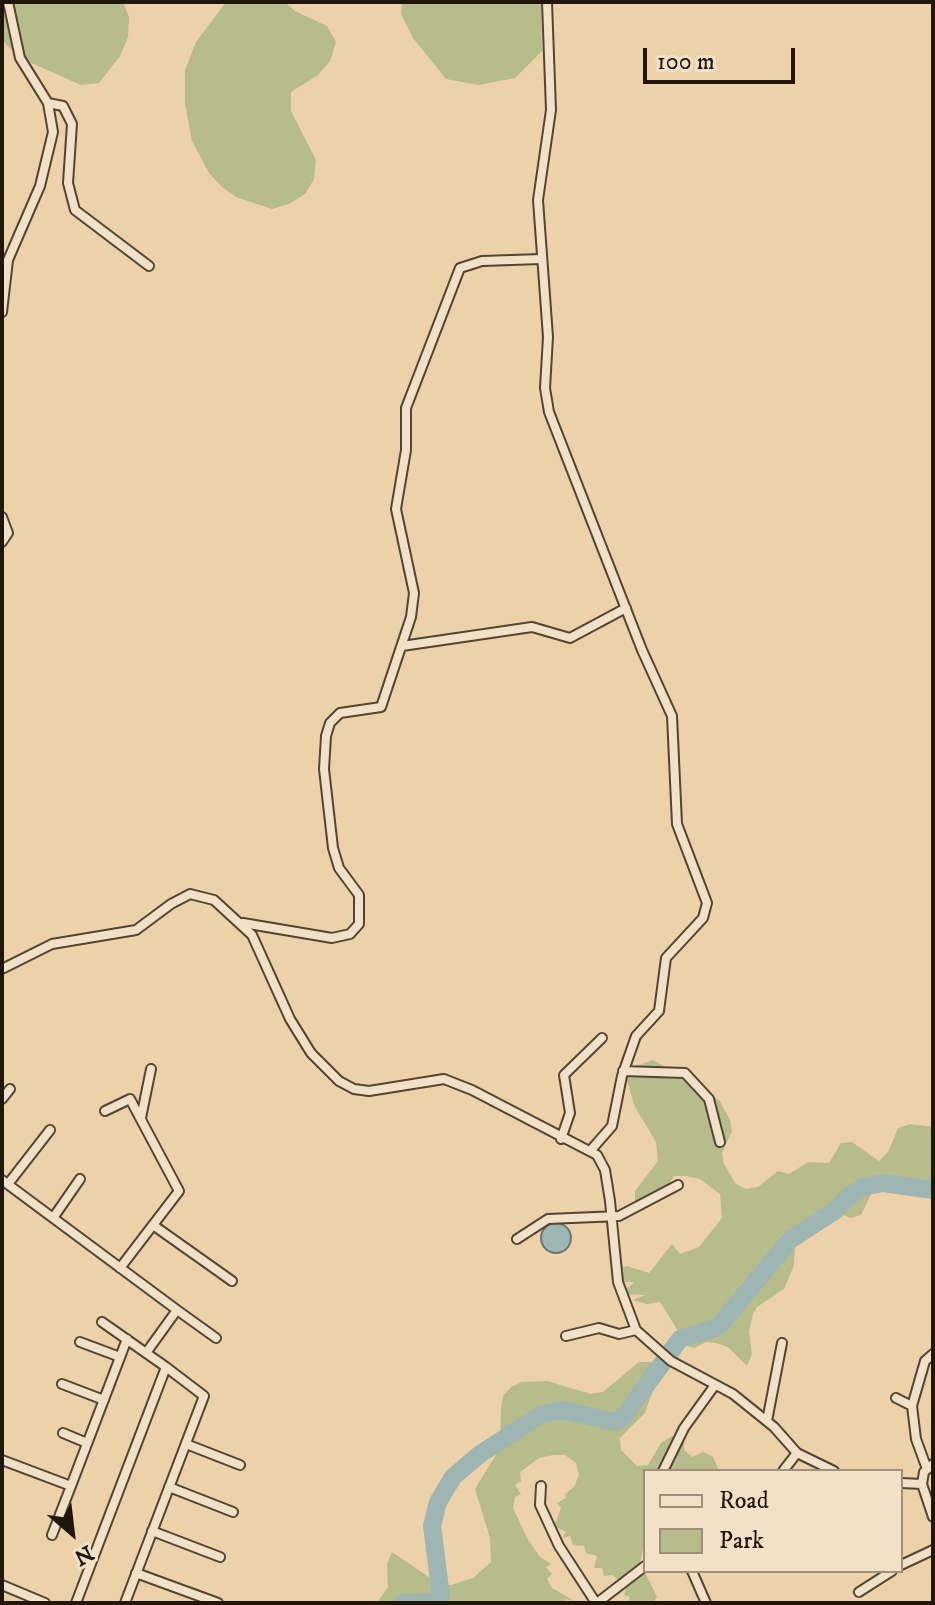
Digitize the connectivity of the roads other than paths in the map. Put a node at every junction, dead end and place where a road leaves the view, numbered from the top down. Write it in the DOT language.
graph roads {
  1 [pos="8,2"];
  2 [pos="547,2"];
  3 [pos="48,103"];
  4 [pos="541,259"];
  5 [pos="149,266"];
  6 [pos="2,312"];
  7 [pos="2,517"];
  8 [pos="2,542"];
  9 [pos="626,608"];
  10 [pos="402,646"];
  11 [pos="243,923"];
  12 [pos="2,969"];
  13 [pos="602,1038"];
  14 [pos="151,1069"];
  15 [pos="623,1071"];
  16 [pos="10,1089"];
  17 [pos="2,1099"];
  18 [pos="105,1111"];
  19 [pos="140,1119"];
  20 [pos="50,1130"];
  21 [pos="561,1139"];
  22 [pos="720,1142"];
  23 [pos="591,1150"];
  24 [pos="80,1179"];
  25 [pos="5,1182"];
  26 [pos="678,1185"];
  27 [pos="612,1217"];
  28 [pos="53,1218"];
  29 [pos="153,1225"];
  30 [pos="517,1239"];
  31 [pos="120,1268"];
  32 [pos="232,1281"];
  33 [pos="177,1310"];
  34 [pos="102,1322"];
  35 [pos="636,1330"];
  36 [pos="566,1336"];
  37 [pos="216,1338"];
  38 [pos="127,1339"];
  39 [pos="80,1342"];
  40 [pos="782,1343"];
  41 [pos="146,1353"];
  42 [pos="933,1354"];
  43 [pos="120,1357"];
  44 [pos="166,1367"];
  45 [pos="62,1384"];
  46 [pos="715,1385"];
  47 [pos="896,1398"];
  48 [pos="104,1400"];
  49 [pos="912,1406"];
  50 [pos="767,1421"];
  51 [pos="63,1433"];
  52 [pos="87,1443"];
  53 [pos="186,1444"];
  54 [pos="797,1453"];
  55 [pos="2,1460"];
  56 [pos="240,1465"];
  57 [pos="930,1466"];
  58 [pos="664,1469"];
  59 [pos="785,1469"];
  60 [pos="830,1469"];
  61 [pos="903,1483"];
  62 [pos="922,1484"];
  63 [pos="71,1486"];
  64 [pos="541,1486"];
  65 [pos="169,1487"];
  66 [pos="233,1512"];
  67 [pos="933,1517"];
  68 [pos="152,1531"];
  69 [pos="52,1535"];
  70 [pos="933,1550"];
  71 [pos="220,1557"];
  72 [pos="903,1564"];
  73 [pos="643,1568"];
  74 [pos="136,1573"];
  75 [pos="693,1573"];
  76 [pos="889,1573"];
  77 [pos="2,1585"];
  78 [pos="859,1592"];
  79 [pos="45,1603"];
  80 [pos="76,1603"];
  81 [pos="125,1603"];
  82 [pos="218,1603"];
  83 [pos="596,1603"];
  84 [pos="706,1603"];
  1 -- 3 [label="street"];
  2 -- 4 [label="street"];
  3 -- 5 [label="street"];
  3 -- 6 [label="street"];
  4 -- 9 [label="street"];
  4 -- 10 [label="street"];
  7 -- 8 [label="street"];
  9 -- 10 [label="street"];
  9 -- 15 [label="street"];
  10 -- 11 [label="street"];
  11 -- 12 [label="street"];
  11 -- 21 [label="street"];
  13 -- 21 [label="street"];
  14 -- 19 [label="street"];
  15 -- 22 [label="street"];
  15 -- 23 [label="street"];
  16 -- 17 [label="street"];
  18 -- 19 [label="street"];
  19 -- 29 [label="street"];
  20 -- 25 [label="street"];
  21 -- 23 [label="street"];
  23 -- 27 [label="street"];
  24 -- 28 [label="street"];
  25 -- 28 [label="street"];
  26 -- 27 [label="street"];
  27 -- 30 [label="street"];
  27 -- 35 [label="street"];
  28 -- 31 [label="street"];
  29 -- 31 [label="street"];
  29 -- 32 [label="street"];
  31 -- 33 [label="street"];
  33 -- 37 [label="street"];
  33 -- 41 [label="street"];
  34 -- 38 [label="street"];
  35 -- 36 [label="street"];
  35 -- 46 [label="street"];
  38 -- 41 [label="street"];
  38 -- 43 [label="street"];
  39 -- 43 [label="street"];
  40 -- 50 [label="street"];
  41 -- 44 [label="street"];
  42 -- 49 [label="street"];
  43 -- 48 [label="street"];
  44 -- 53 [label="street"];
  44 -- 80 [label="street"];
  45 -- 48 [label="street"];
  46 -- 50 [label="street"];
  46 -- 58 [label="street"];
  47 -- 49 [label="street"];
  48 -- 52 [label="street"];
  49 -- 57 [label="street"];
  50 -- 54 [label="street"];
  51 -- 52 [label="street"];
  52 -- 63 [label="street"];
  53 -- 56 [label="street"];
  53 -- 65 [label="street"];
  54 -- 59 [label="street"];
  54 -- 60 [label="street"];
  55 -- 63 [label="street"];
  57 -- 62 [label="street"];
  61 -- 62 [label="street"];
  62 -- 67 [label="street"];
  63 -- 69 [label="street"];
  64 -- 83 [label="street"];
  65 -- 66 [label="street"];
  65 -- 68 [label="street"];
  68 -- 71 [label="street"];
  68 -- 74 [label="street"];
  70 -- 72 [label="street"];
  73 -- 83 [label="street"];
  74 -- 81 [label="street"];
  74 -- 82 [label="street"];
  75 -- 84 [label="street"];
  76 -- 78 [label="street"];
  77 -- 79 [label="street"];
}
